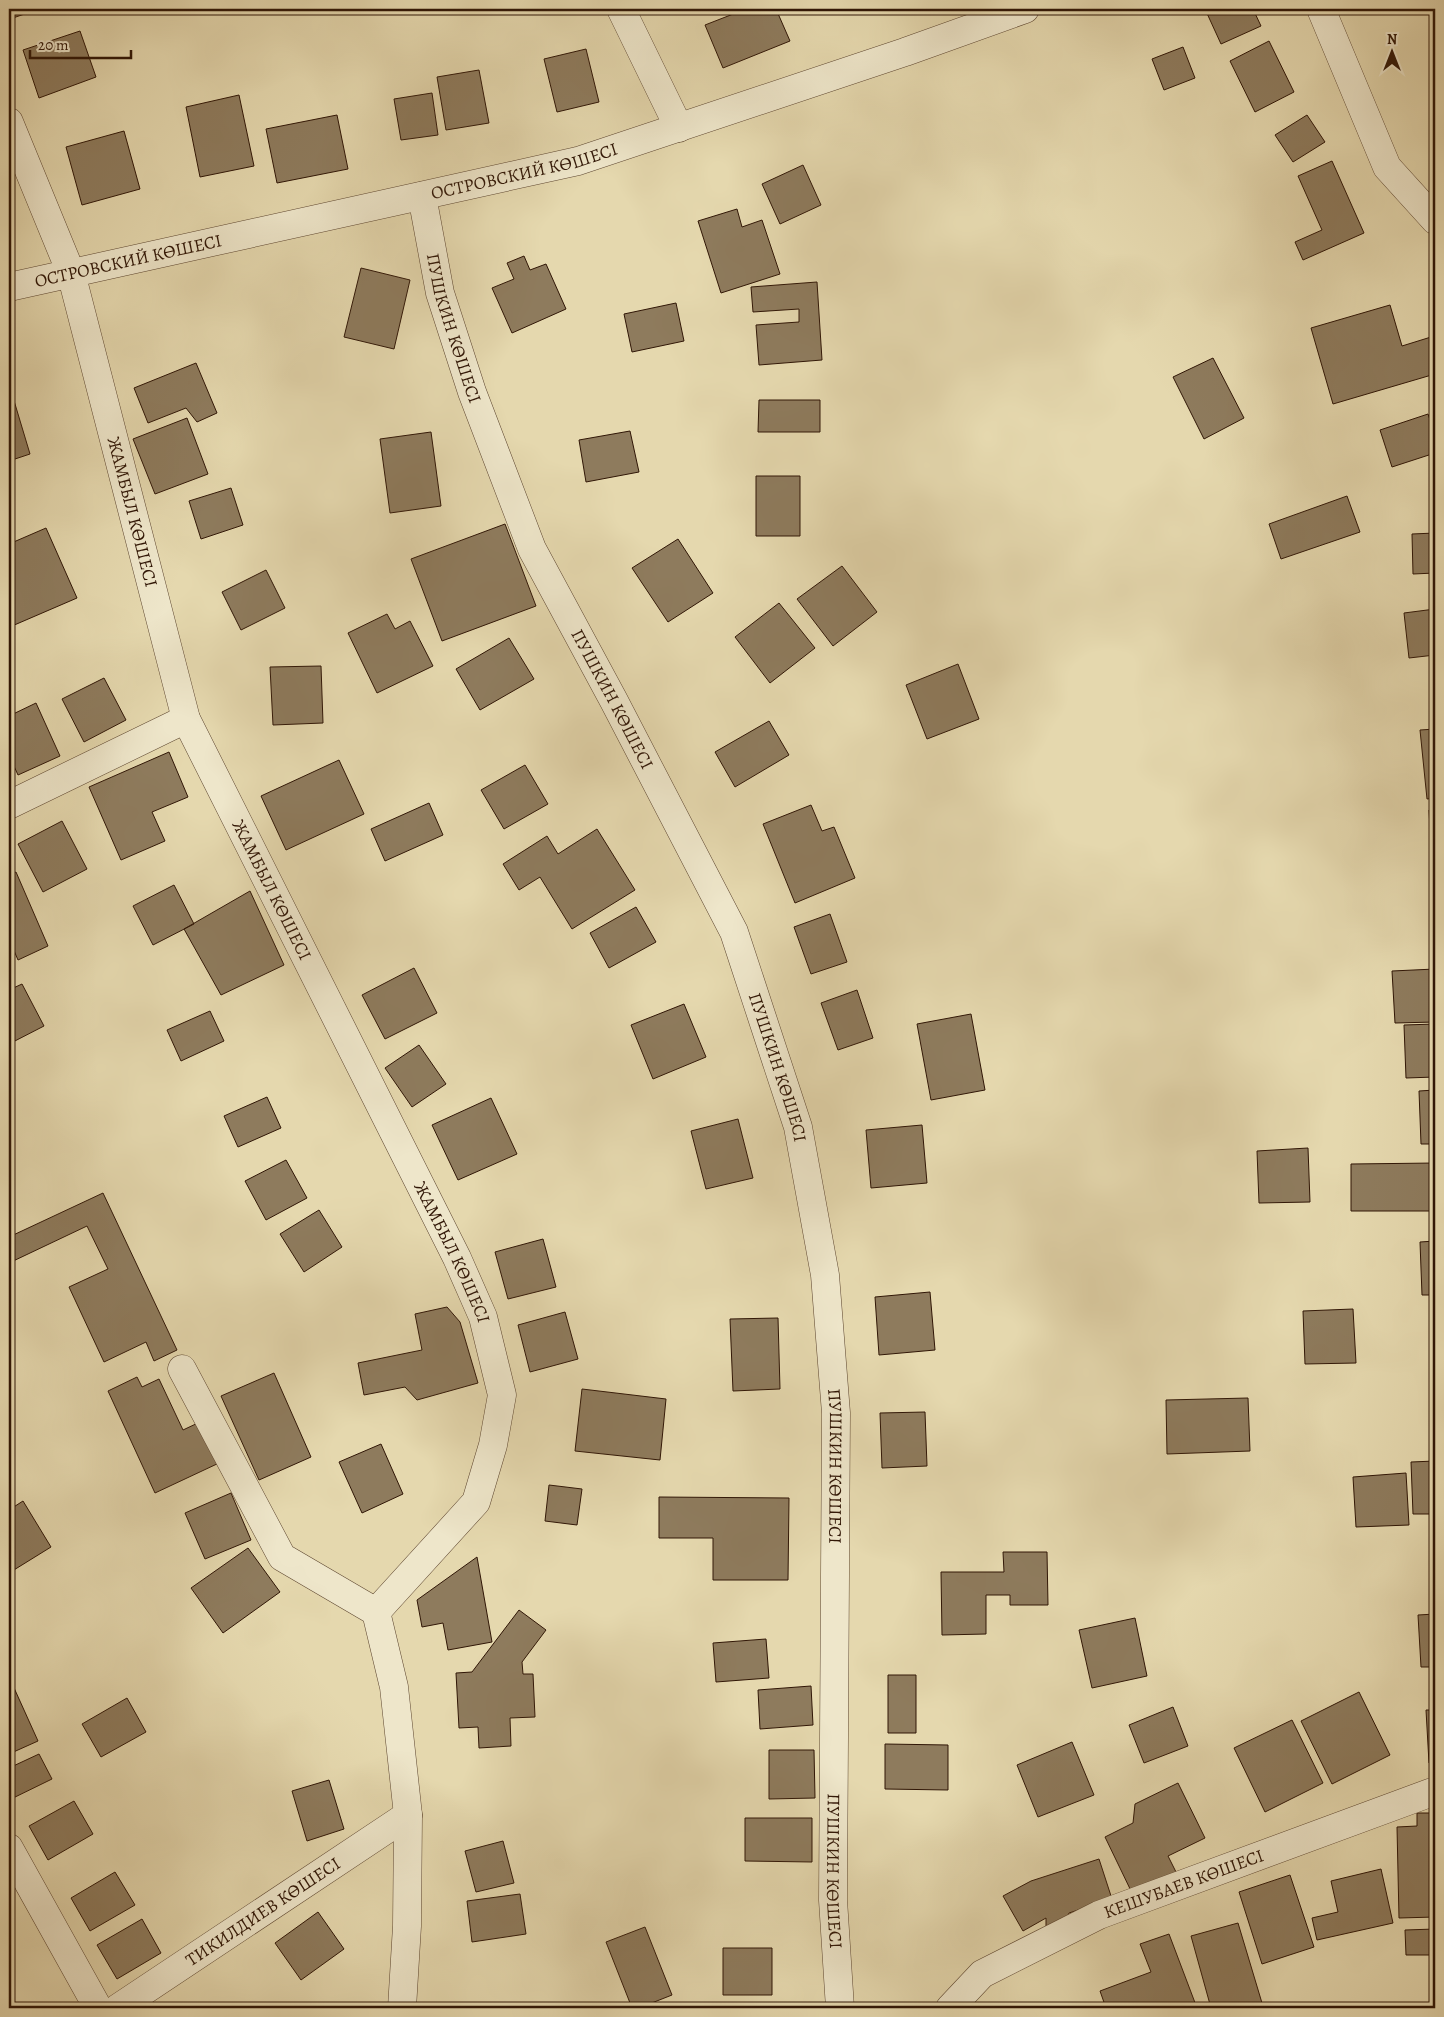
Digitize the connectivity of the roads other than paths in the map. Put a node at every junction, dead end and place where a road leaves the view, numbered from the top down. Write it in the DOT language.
graph roads {
  1 [pos="621,9"];
  2 [pos="1025,9"];
  3 [pos="1320,9"];
  4 [pos="9,122"];
  5 [pos="679,128"];
  6 [pos="422,196"];
  7 [pos="1435,220"];
  8 [pos="71,273"];
  9 [pos="9,287"];
  10 [pos="186,719"];
  11 [pos="9,805"];
  12 [pos="182,1369"];
  13 [pos="376,1612"];
  14 [pos="1435,1791"];
  15 [pos="408,1815"];
  16 [pos="9,1848"];
  17 [pos="98,2008"];
  18 [pos="118,2008"];
  19 [pos="402,2008"];
  20 [pos="840,2008"];
  21 [pos="950,2008"];
  1 -- 5 [label="street"];
  2 -- 5 [label="street, ОСТРОВСКИЙ КӨШЕСІ"];
  3 -- 7 [label="street"];
  4 -- 8 [label="street, ЖАМБЫЛ КӨШЕСІ"];
  5 -- 6 [label="street, ОСТРОВСКИЙ КӨШЕСІ"];
  6 -- 8 [label="street, ОСТРОВСКИЙ КӨШЕСІ"];
  6 -- 20 [label="street, ПУШКИН КӨШЕСІ"];
  8 -- 9 [label="street, ОСТРОВСКИЙ КӨШЕСІ"];
  8 -- 10 [label="street, ЖАМБЫЛ КӨШЕСІ"];
  10 -- 11 [label="street"];
  10 -- 13 [label="street, ЖАМБЫЛ КӨШЕСІ"];
  12 -- 13 [label="street"];
  13 -- 15 [label="street"];
  14 -- 21 [label="street, КЕШУБАЕВ КӨШЕСІ"];
  15 -- 18 [label="street, ТИКИЛДИЕВ КӨШЕСІ"];
  15 -- 19 [label="street"];
  16 -- 17 [label="street"];
}
